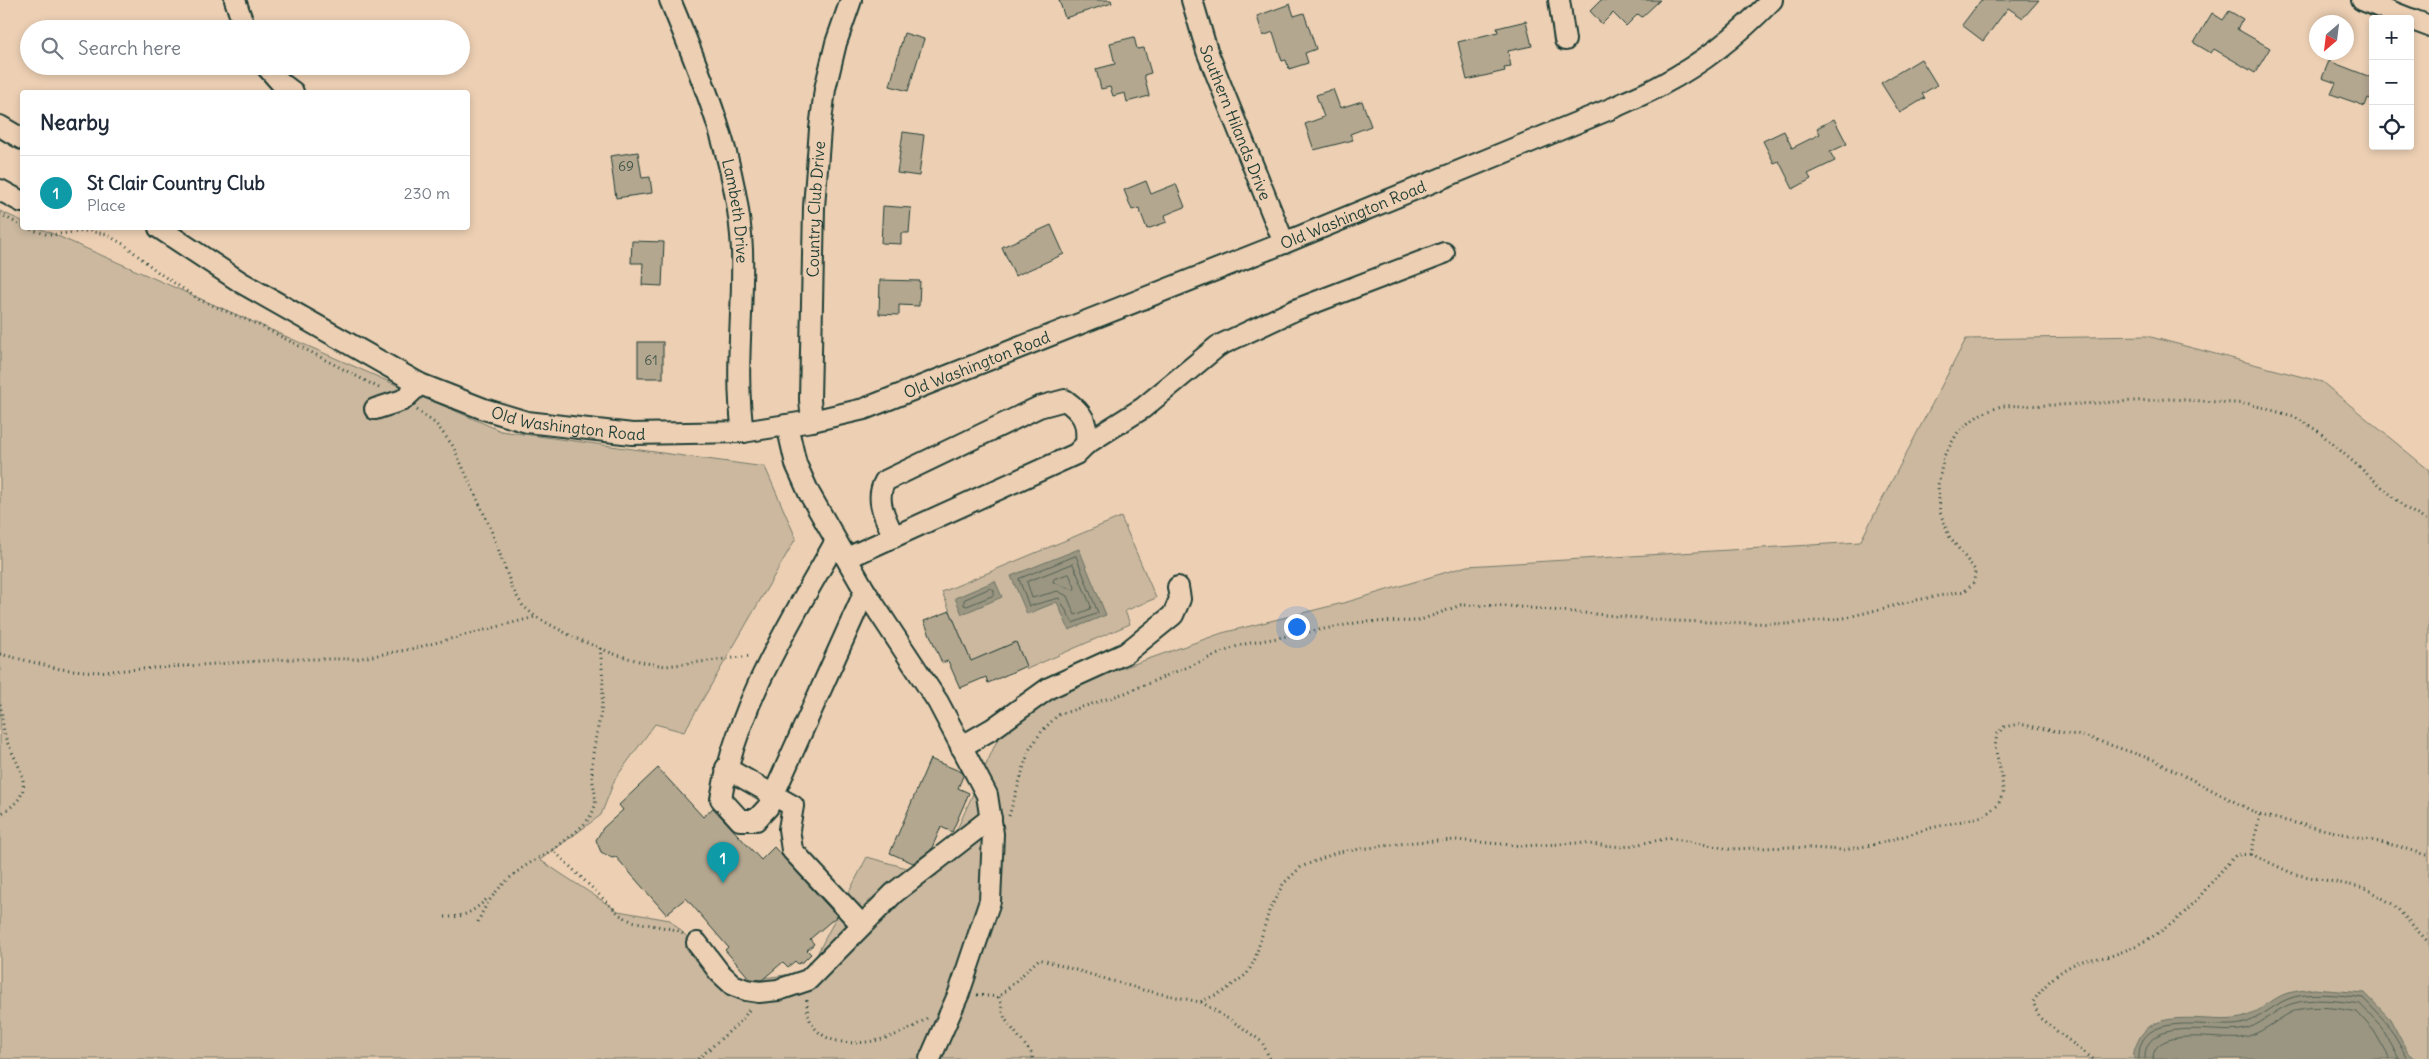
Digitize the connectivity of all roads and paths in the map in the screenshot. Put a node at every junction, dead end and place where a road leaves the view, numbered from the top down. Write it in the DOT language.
graph roads {
  1 [pos="235,0"];
  2 [pos="670,0"];
  3 [pos="851,0"];
  4 [pos="1192,0"];
  5 [pos="1558,0"];
  6 [pos="1772,0"];
  7 [pos="2362,0"];
  8 [pos="2400,15"];
  9 [pos="242,20"];
  10 [pos="2414,20"];
  11 [pos="2429,26"];
  12 [pos="1565,40"];
  13 [pos="274,75"];
  14 [pos="290,90"];
  15 [pos="0,126"];
  16 [pos="20,138"];
  17 [pos="0,190"];
  18 [pos="20,201"];
  19 [pos="0,214"];
  20 [pos="20,225"];
  21 [pos="33,230"];
  22 [pos="162,230"];
  23 [pos="1284,243"];
  24 [pos="1444,253"];
  25 [pos="420,384"];
  26 [pos="403,400"];
  27 [pos="375,409"];
  28 [pos="812,421"];
  29 [pos="787,425"];
  30 [pos="743,432"];
  31 [pos="1086,444"];
  32 [pos="2429,522"];
  33 [pos="894,537"];
  34 [pos="836,541"];
  35 [pos="847,558"];
  36 [pos="1178,587"];
  37 [pos="865,591"];
  38 [pos="536,617"];
  39 [pos="600,648"];
  40 [pos="0,654"];
  41 [pos="771,655"];
  42 [pos="0,704"];
  43 [pos="961,746"];
  44 [pos="726,768"];
  45 [pos="775,794"];
  46 [pos="0,814"];
  47 [pos="2260,815"];
  48 [pos="992,826"];
  49 [pos="553,850"];
  50 [pos="2251,854"];
  51 [pos="2429,856"];
  52 [pos="491,895"];
  53 [pos="445,917"];
  54 [pos="478,922"];
  55 [pos="862,925"];
  56 [pos="696,942"];
  57 [pos="2429,943"];
  58 [pos="808,980"];
  59 [pos="759,992"];
  60 [pos="960,993"];
  61 [pos="999,997"];
  62 [pos="1200,1002"];
  63 [pos="932,1014"];
  64 [pos="809,1031"];
  65 [pos="880,1044"];
  66 [pos="698,1059"];
  67 [pos="930,1059"];
  68 [pos="1033,1059"];
  69 [pos="1270,1059"];
  70 [pos="2093,1059"];
  1 -- 9 [label="street"];
  2 -- 30 [label="street, Lambeth Drive"];
  3 -- 28 [label="street, Country Club Drive"];
  4 -- 23 [label="street, Southern Hilands Drive"];
  5 -- 12 [label="street"];
  6 -- 23 [label="street, Old Washington Road"];
  7 -- 8 [label="street"];
  10 -- 11 [label="street"];
  13 -- 14 [label="street"];
  15 -- 16 [label="street"];
  17 -- 18 [label="street"];
  19 -- 20 [label="path"];
  21 -- 26 [label="path"];
  22 -- 25 [label="street, Old Washington Road"];
  23 -- 28 [label="street, Old Washington Road"];
  24 -- 31 [label="street"];
  25 -- 26 [label="street"];
  25 -- 30 [label="street, Old Washington Road"];
  26 -- 27 [label="street"];
  26 -- 38 [label="path"];
  28 -- 29 [label="street, Old Washington Road"];
  29 -- 30 [label="street, Old Washington Road"];
  29 -- 34 [label="street"];
  31 -- 33 [label="street"];
  31 -- 33 [label="street"];
  32 -- 48 [label="path"];
  33 -- 35 [label="street"];
  34 -- 35 [label="street"];
  34 -- 41 [label="street"];
  35 -- 37 [label="street"];
  36 -- 43 [label="street"];
  37 -- 43 [label="street"];
  37 -- 45 [label="street"];
  38 -- 39 [label="path"];
  38 -- 40 [label="path"];
  39 -- 41 [label="path"];
  39 -- 49 [label="path"];
  41 -- 44 [label="street"];
  42 -- 46 [label="path"];
  43 -- 48 [label="street"];
  44 -- 45 [label="street"];
  44 -- 45 [label="street"];
  45 -- 55 [label="street"];
  47 -- 50 [label="path"];
  47 -- 51 [label="path"];
  47 -- 62 [label="path"];
  48 -- 55 [label="street"];
  48 -- 60 [label="street"];
  49 -- 52 [label="path"];
  49 -- 56 [label="path"];
  50 -- 57 [label="path"];
  50 -- 70 [label="path"];
  52 -- 53 [label="path"];
  52 -- 54 [label="path"];
  55 -- 58 [label="street"];
  56 -- 59 [label="street"];
  58 -- 59 [label="street"];
  58 -- 64 [label="path"];
  59 -- 66 [label="path"];
  60 -- 61 [label="path"];
  60 -- 67 [label="street"];
  61 -- 62 [label="path"];
  61 -- 68 [label="path"];
  62 -- 69 [label="path"];
  63 -- 65 [label="path"];
}
